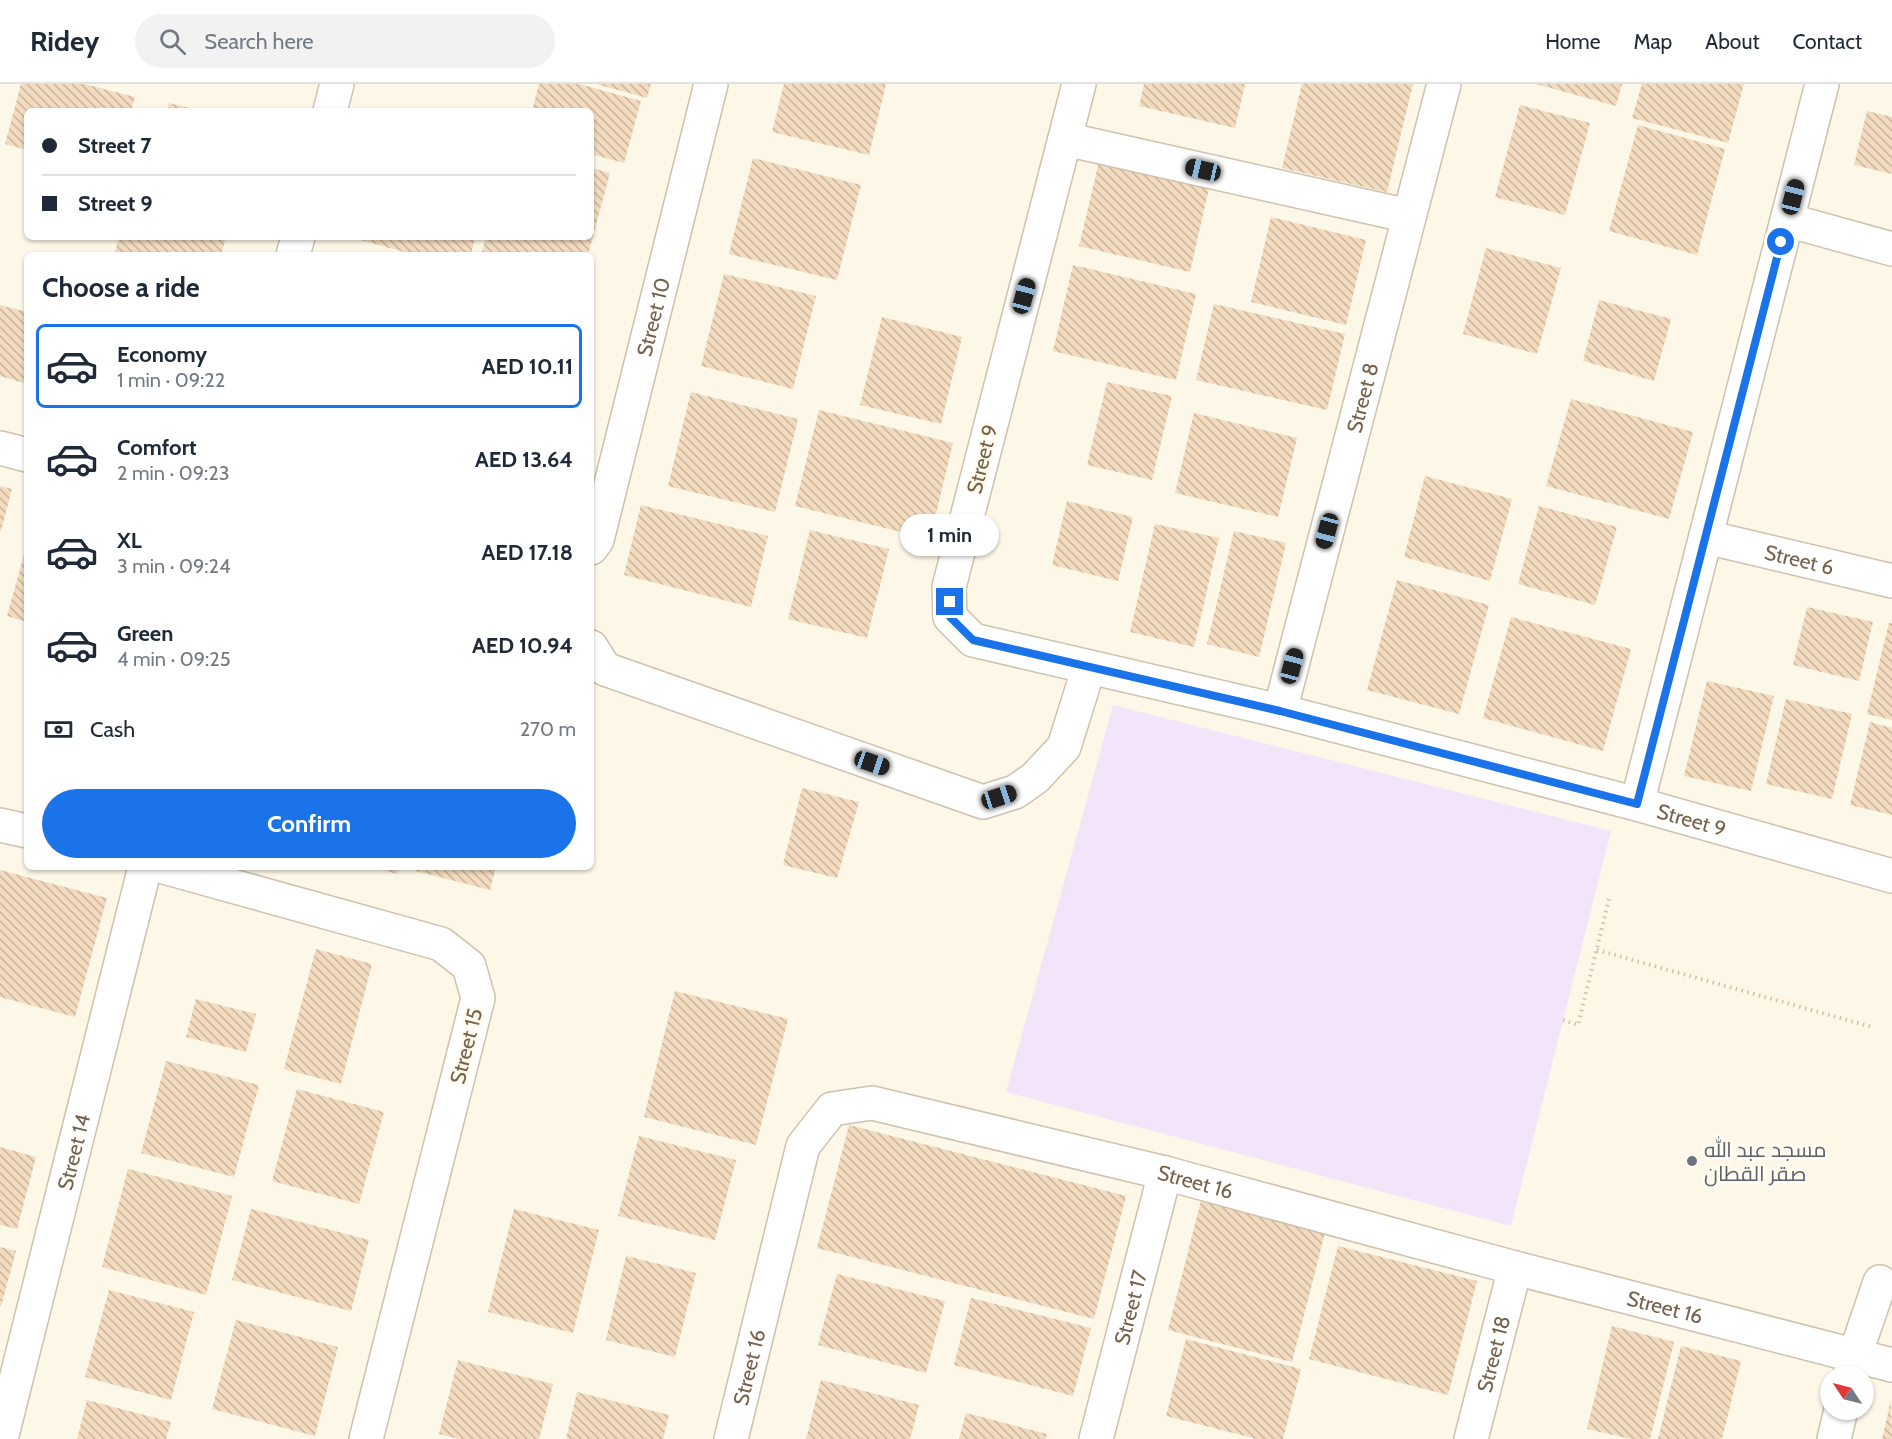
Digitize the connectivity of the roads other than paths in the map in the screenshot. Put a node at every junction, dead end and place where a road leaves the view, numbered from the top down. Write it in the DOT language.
graph roads {
  1 [pos="337,84"];
  2 [pos="711,84"];
  3 [pos="1079,84"];
  4 [pos="1443,84"];
  5 [pos="1822,84"];
  6 [pos="331,108"];
  7 [pos="1065,139"];
  8 [pos="1409,216"];
  9 [pos="1787,220"];
  10 [pos="1892,249"];
  11 [pos="0,448"];
  12 [pos="24,454"];
  13 [pos="1706,537"];
  14 [pos="594,544"];
  15 [pos="1892,580"];
  16 [pos="594,652"];
  17 [pos="1089,667"];
  18 [pos="1280,711"];
  19 [pos="1637,804"];
  20 [pos="0,825"];
  21 [pos="24,830"];
  22 [pos="144,870"];
  23 [pos="175,870"];
  24 [pos="1892,876"];
  25 [pos="1165,1173"];
  26 [pos="1515,1268"];
  27 [pos="1880,1282"];
  28 [pos="1892,1365"];
  29 [pos="1852,1366"];
  30 [pos="1839,1420"];
  31 [pos="1,1439"];
  32 [pos="366,1439"];
  33 [pos="731,1439"];
  34 [pos="1095,1439"];
  35 [pos="1472,1439"];
  36 [pos="1834,1439"];
  1 -- 6 [label="street"];
  2 -- 14 [label="street, Street 10"];
  3 -- 7 [label="street, Street 9"];
  4 -- 8 [label="street, Street 8"];
  5 -- 9 [label="street"];
  7 -- 8 [label="street"];
  7 -- 17 [label="street, Street 9"];
  8 -- 18 [label="street, Street 8"];
  9 -- 10 [label="street"];
  9 -- 13 [label="street"];
  11 -- 12 [label="street"];
  13 -- 15 [label="street, Street 6"];
  13 -- 19 [label="street"];
  16 -- 17 [label="street"];
  17 -- 18 [label="street, Street 9"];
  18 -- 19 [label="street, Street 9"];
  19 -- 24 [label="street, Street 9"];
  20 -- 21 [label="street"];
  22 -- 31 [label="street, Street 14"];
  23 -- 32 [label="street, Street 15"];
  25 -- 26 [label="street, Street 16"];
  25 -- 33 [label="street, Street 16"];
  25 -- 34 [label="street, Street 17"];
  26 -- 29 [label="street, Street 16"];
  26 -- 35 [label="street, Street 18"];
  27 -- 29 [label="street"];
  28 -- 29 [label="street, Street 16"];
  30 -- 36 [label="street"];
}
